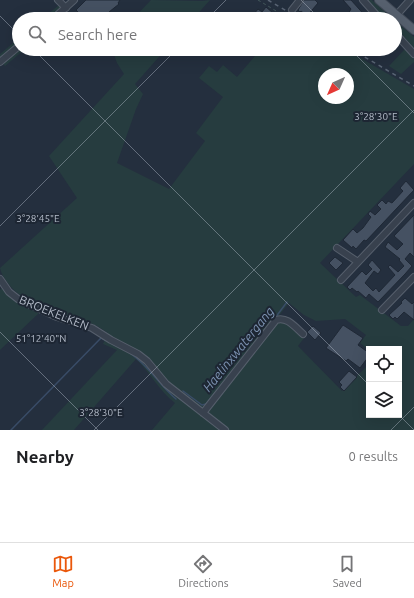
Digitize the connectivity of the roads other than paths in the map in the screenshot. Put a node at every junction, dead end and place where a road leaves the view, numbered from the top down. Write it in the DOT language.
graph roads {
  1 [pos="58,0"];
  2 [pos="74,0"];
  3 [pos="300,0"];
  4 [pos="363,0"];
  5 [pos="379,0"];
  6 [pos="410,0"];
  7 [pos="66,8"];
  8 [pos="292,10"];
  9 [pos="61,12"];
  10 [pos="374,12"];
  11 [pos="390,12"];
  12 [pos="399,12"];
  13 [pos="402,22"];
  14 [pos="414,30"];
  15 [pos="402,41"];
  16 [pos="12,52"];
  17 [pos="414,54"];
  18 [pos="0,62"];
  19 [pos="414,203"];
  20 [pos="337,248"];
  21 [pos="358,262"];
  22 [pos="414,276"];
  23 [pos="0,279"];
  24 [pos="341,280"];
  25 [pos="382,310"];
  26 [pos="303,334"];
  27 [pos="203,413"];
  28 [pos="225,430"];
  1 -- 7 [label="street"];
  2 -- 7 [label="street"];
  3 -- 8 [label="street"];
  4 -- 10 [label="street"];
  5 -- 11 [label="main road"];
  6 -- 12 [label="street"];
  7 -- 9 [label="street"];
  13 -- 14 [label="main road"];
  15 -- 17 [label="street"];
  16 -- 18 [label="street"];
  19 -- 21 [label="street"];
  20 -- 21 [label="street"];
  21 -- 24 [label="street"];
  22 -- 25 [label="street"];
  23 -- 27 [label="street, BROEKELKEN"];
  26 -- 27 [label="street"];
  27 -- 28 [label="street, BROEKELKEN"];
}
